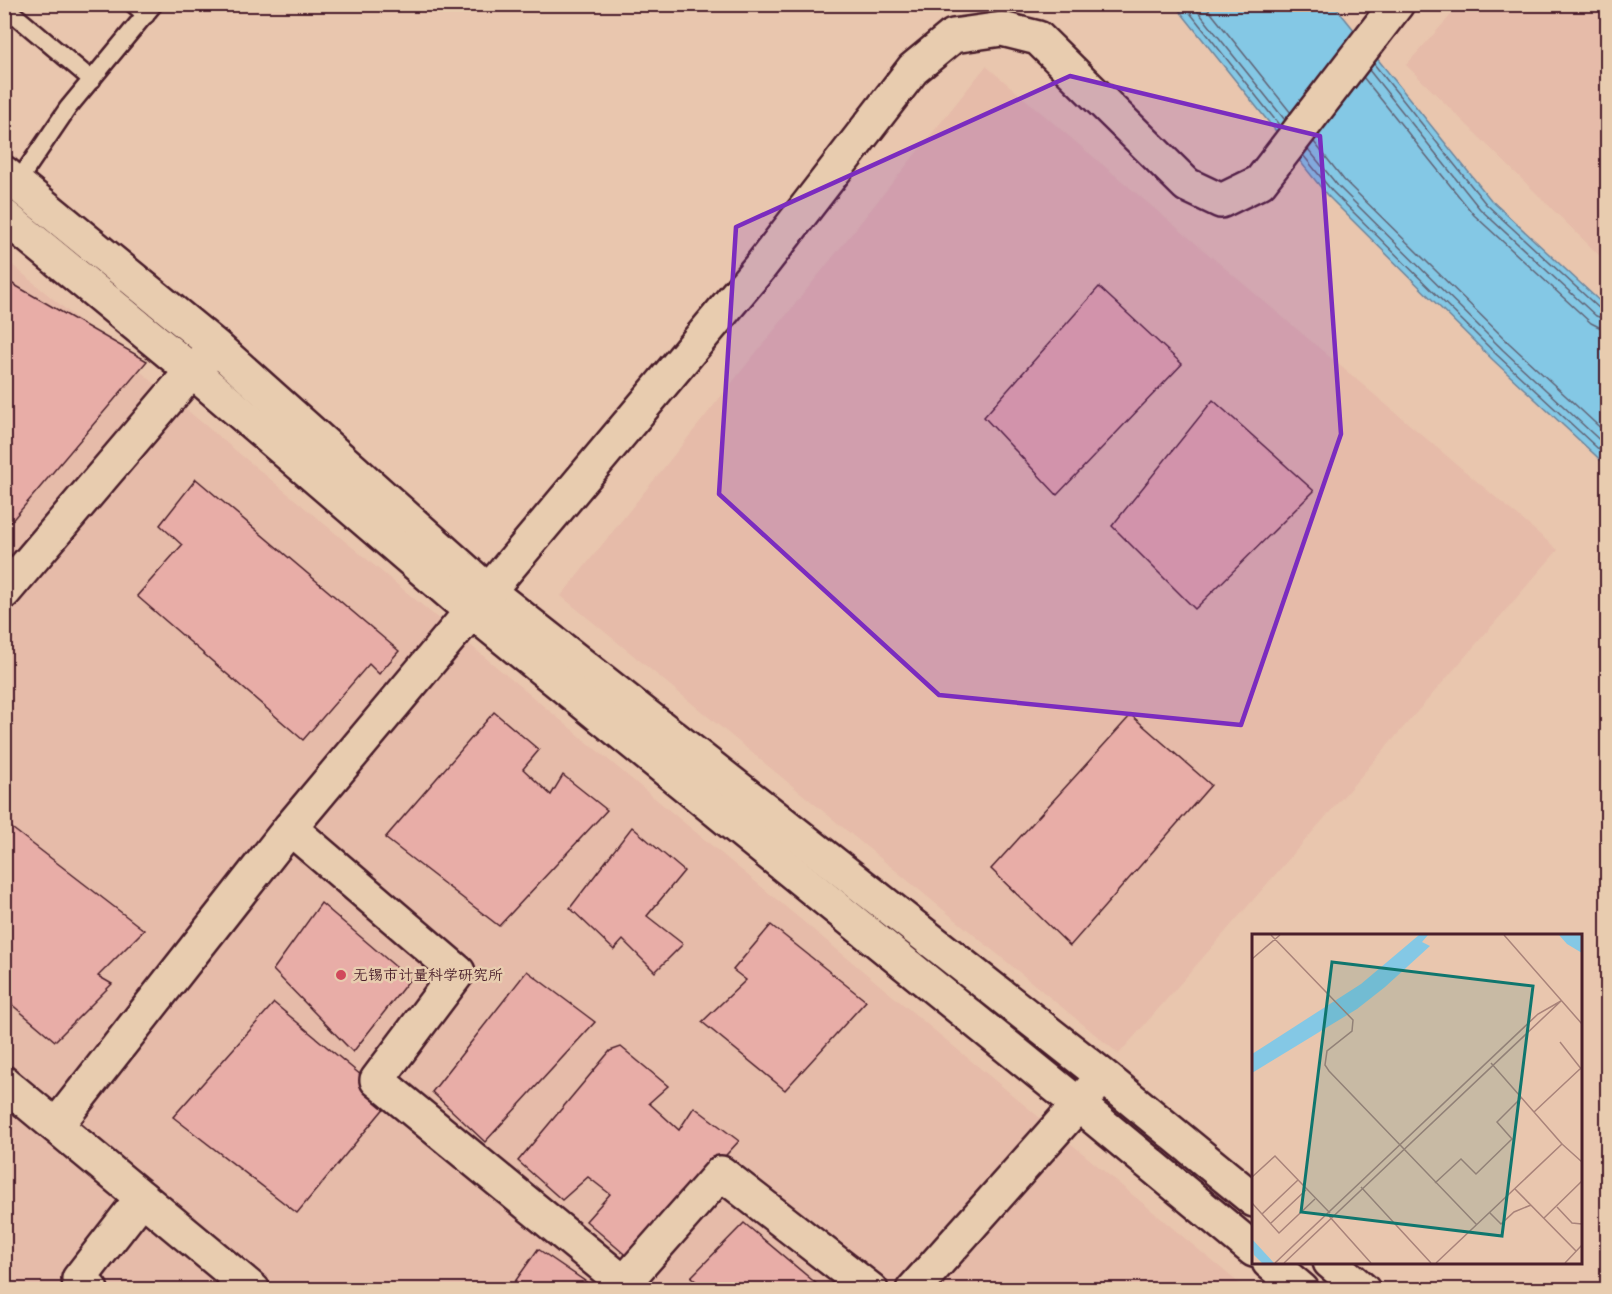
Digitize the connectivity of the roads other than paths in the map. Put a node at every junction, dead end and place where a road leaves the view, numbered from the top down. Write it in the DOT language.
graph roads {
  1 [pos="1397,4"];
  2 [pos="4,6"];
  3 [pos="144,8"];
  4 [pos="92,80"];
  5 [pos="11,178"];
  6 [pos="4,216"];
  7 [pos="216,347"];
  8 [pos="192,371"];
  9 [pos="4,592"];
  10 [pos="479,601"];
  11 [pos="290,828"];
  12 [pos="1103,1076"];
  13 [pos="4,1083"];
  14 [pos="1079,1105"];
  15 [pos="56,1126"];
  16 [pos="142,1198"];
  17 [pos="1252,1198"];
  18 [pos="1252,1248"];
  19 [pos="1270,1264"];
  20 [pos="1331,1264"];
  21 [pos="91,1290"];
  22 [pos="253,1290"];
  23 [pos="871,1290"];
  24 [pos="913,1290"];
  25 [pos="1302,1290"];
  26 [pos="1363,1290"];
  1 -- 10 [label="street"];
  2 -- 4 [label="lane"];
  3 -- 4 [label="lane"];
  4 -- 5 [label="lane"];
  5 -- 7 [label="street"];
  6 -- 8 [label="street"];
  7 -- 8 [label="street"];
  7 -- 10 [label="street"];
  8 -- 9 [label="street"];
  8 -- 10 [label="street"];
  10 -- 11 [label="street"];
  10 -- 12 [label="street"];
  10 -- 14 [label="street"];
  11 -- 15 [label="street"];
  11 -- 23 [label="street"];
  12 -- 14 [label="street"];
  12 -- 17 [label="street"];
  13 -- 15 [label="street"];
  14 -- 18 [label="street"];
  14 -- 24 [label="street"];
  15 -- 16 [label="street"];
  16 -- 21 [label="street"];
  16 -- 22 [label="street"];
  19 -- 25 [label="street"];
  20 -- 26 [label="street"];
}
